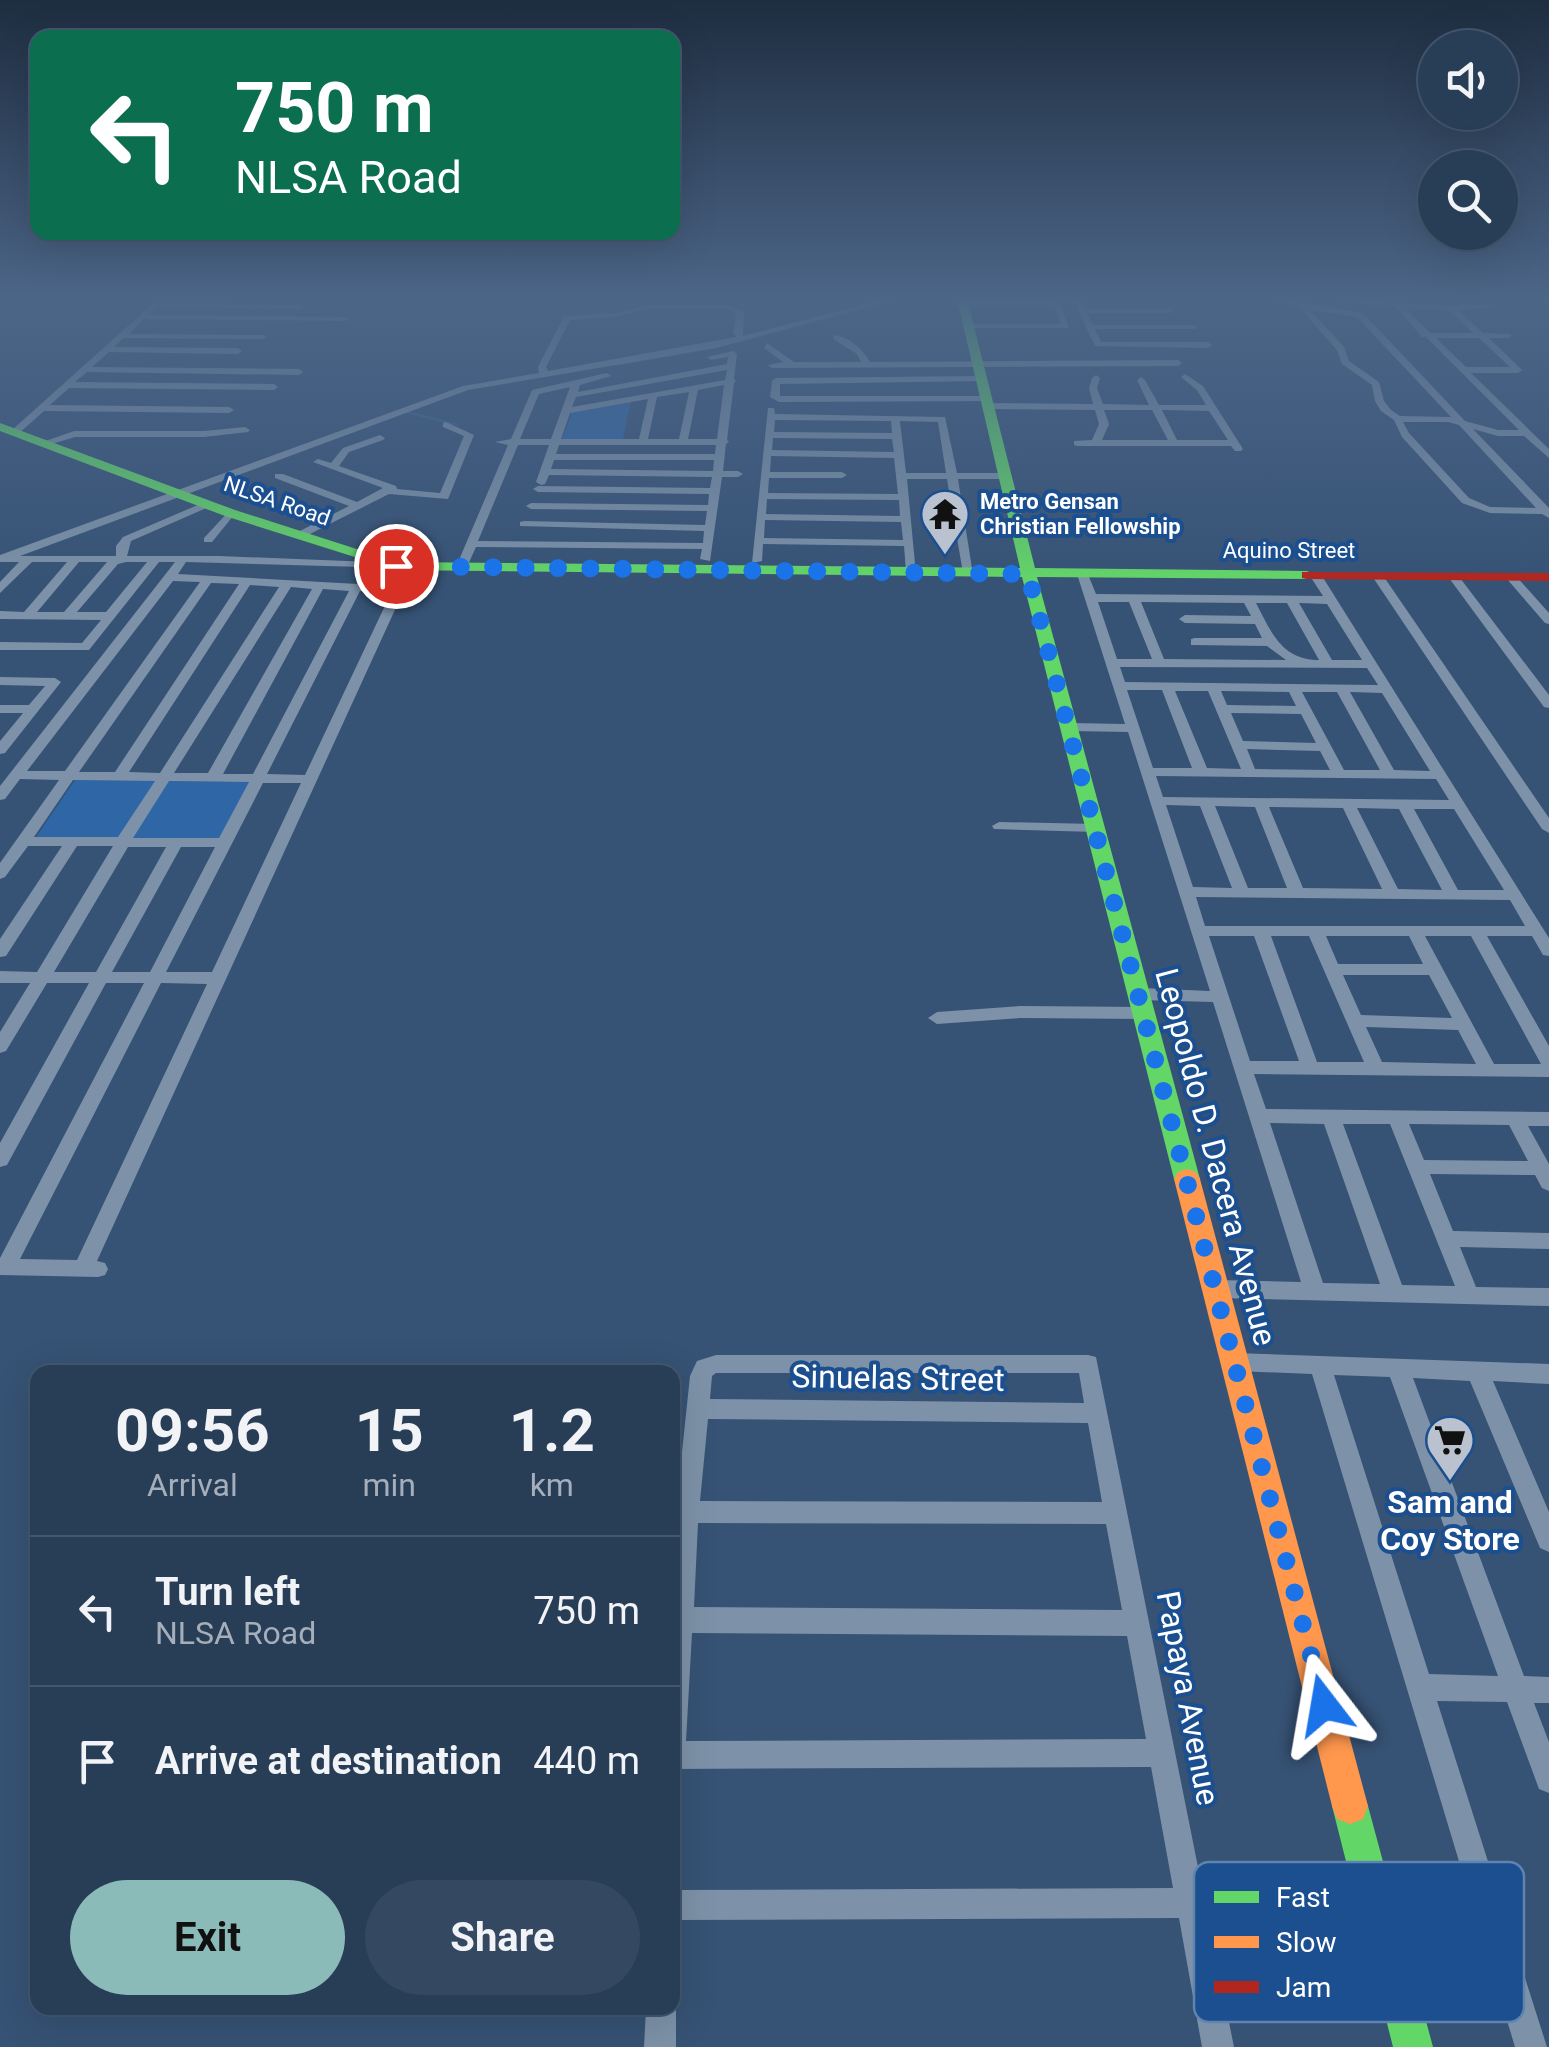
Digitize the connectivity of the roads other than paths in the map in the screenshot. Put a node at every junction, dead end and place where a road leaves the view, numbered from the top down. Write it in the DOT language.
graph roads {
  1 [pos="55,395"];
  2 [pos="449,395"];
  3 [pos="535,395"];
  4 [pos="574,395"];
  5 [pos="661,395"];
  6 [pos="693,395"];
  7 [pos="730,395"];
  8 [pos="775,395"];
  9 [pos="806,395"];
  10 [pos="987,395"];
  11 [pos="1054,395"];
  12 [pos="1096,395"];
  13 [pos="1148,395"];
  14 [pos="1203,395"];
  15 [pos="1379,395"];
  16 [pos="1434,395"];
  17 [pos="1487,395"];
  18 [pos="653,396"];
  19 [pos="1096,406"];
  20 [pos="40,408"];
  21 [pos="1154,408"];
  22 [pos="1209,408"];
  23 [pos="229,410"];
  24 [pos="568,410"];
  25 [pos="895,418"];
  26 [pos="1398,419"];
  27 [pos="1462,424"];
  28 [pos="446,426"];
  29 [pos="7,429"];
  30 [pos="245,430"];
  31 [pos="1526,434"];
  32 [pos="769,435"];
  33 [pos="897,436"];
  34 [pos="1549,436"];
  35 [pos="380,438"];
  36 [pos="500,442"];
  37 [pos="515,442"];
  38 [pos="556,442"];
  39 [pos="643,442"];
  40 [pos="683,442"];
  41 [pos="724,442"];
  42 [pos="46,443"];
  43 [pos="1076,443"];
  44 [pos="1096,443"];
  45 [pos="1174,443"];
  46 [pos="767,453"];
  47 [pos="842,454"];
  48 [pos="899,455"];
  49 [pos="1549,455"];
  50 [pos="550,457"];
  51 [pos="721,457"];
  52 [pos="318,462"];
  53 [pos="333,466"];
  54 [pos="545,472"];
  55 [pos="720,474"];
  56 [pos="738,474"];
  57 [pos="765,475"];
  58 [pos="842,475"];
  59 [pos="279,476"];
  60 [pos="901,476"];
  61 [pos="952,476"];
  62 [pos="1005,476"];
  63 [pos="538,489"];
  64 [pos="390,491"];
  65 [pos="715,491"];
  66 [pos="187,496"];
  67 [pos="763,496"];
  68 [pos="843,497"];
  69 [pos="904,497"];
  70 [pos="359,506"];
  71 [pos="531,506"];
  72 [pos="711,508"];
  73 [pos="230,512"];
  74 [pos="1547,512"];
  75 [pos="761,517"];
  76 [pos="906,519"];
  77 [pos="524,524"];
  78 [pos="709,528"];
  79 [pos="300,535"];
  80 [pos="208,540"];
  81 [pos="758,541"];
  82 [pos="908,543"];
  83 [pos="471,544"];
  84 [pos="518,544"];
  85 [pos="12,559"];
  86 [pos="74,561"];
  87 [pos="117,561"];
  88 [pos="154,561"];
  89 [pos="756,561"];
  90 [pos="181,562"];
  91 [pos="403,566"];
  92 [pos="462,567"];
  93 [pos="912,572"];
  94 [pos="968,573"];
  95 [pos="1028,574"];
  96 [pos="1082,574"];
  97 [pos="1316,576"];
  98 [pos="1378,576"];
  99 [pos="1452,576"];
  100 [pos="169,577"];
  101 [pos="1511,577"];
  102 [pos="1549,577"];
  103 [pos="208,579"];
  104 [pos="246,582"];
  105 [pos="287,584"];
  106 [pos="319,586"];
  107 [pos="356,588"];
  108 [pos="0,590"];
  109 [pos="398,590"];
  110 [pos="1091,598"];
  111 [pos="1134,598"];
  112 [pos="1177,599"];
  113 [pos="1248,600"];
  114 [pos="1291,600"];
  115 [pos="1331,600"];
  116 [pos="0,615"];
  117 [pos="26,616"];
  118 [pos="67,616"];
  119 [pos="109,616"];
  120 [pos="1186,619"];
  121 [pos="1258,620"];
  122 [pos="1549,620"];
  123 [pos="1196,642"];
  124 [pos="1270,642"];
  125 [pos="0,644"];
  126 [pos="1113,663"];
  127 [pos="1204,663"];
  128 [pos="1160,664"];
  129 [pos="1300,664"];
  130 [pos="1328,664"];
  131 [pos="1371,664"];
  132 [pos="0,681"];
  133 [pos="1120,686"];
  134 [pos="1167,686"];
  135 [pos="1213,687"];
  136 [pos="1293,688"];
  137 [pos="1340,688"];
  138 [pos="1386,689"];
  139 [pos="1549,704"];
  140 [pos="0,709"];
  141 [pos="1222,709"];
  142 [pos="34,710"];
  143 [pos="1305,710"];
  144 [pos="1071,727"];
  145 [pos="1134,728"];
  146 [pos="1238,746"];
  147 [pos="1324,747"];
  148 [pos="0,750"];
  149 [pos="1148,772"];
  150 [pos="1200,772"];
  151 [pos="1250,773"];
  152 [pos="16,774"];
  153 [pos="1339,774"];
  154 [pos="1390,774"];
  155 [pos="69,775"];
  156 [pos="119,776"];
  157 [pos="1441,776"];
  158 [pos="165,777"];
  159 [pos="212,778"];
  160 [pos="258,778"];
  161 [pos="310,779"];
  162 [pos="0,796"];
  163 [pos="1157,801"];
  164 [pos="1206,802"];
  165 [pos="1260,802"];
  166 [pos="1348,804"];
  167 [pos="1404,804"];
  168 [pos="1459,805"];
  169 [pos="1000,826"];
  170 [pos="1096,828"];
  171 [pos="1549,829"];
  172 [pos="23,841"];
  173 [pos="72,842"];
  174 [pos="123,842"];
  175 [pos="176,842"];
  176 [pos="225,843"];
  177 [pos="0,874"];
  178 [pos="1187,892"];
  179 [pos="1242,892"];
  180 [pos="1297,894"];
  181 [pos="1453,894"];
  182 [pos="1393,895"];
  183 [pos="1513,895"];
  184 [pos="1198,930"];
  185 [pos="1536,931"];
  186 [pos="1261,932"];
  187 [pos="1415,932"];
  188 [pos="1477,932"];
  189 [pos="1316,933"];
  190 [pos="1549,951"];
  191 [pos="0,952"];
  192 [pos="1331,969"];
  193 [pos="1434,970"];
  194 [pos="0,976"];
  195 [pos="42,977"];
  196 [pos="101,977"];
  197 [pos="155,978"];
  198 [pos="218,978"];
  199 [pos="1220,997"];
  200 [pos="1142,1004"];
  201 [pos="937,1018"];
  202 [pos="1356,1021"];
  203 [pos="1463,1024"];
  204 [pos="0,1047"];
  205 [pos="1549,1062"];
  206 [pos="1244,1067"];
  207 [pos="1310,1069"];
  208 [pos="1376,1070"];
  209 [pos="1489,1071"];
  210 [pos="1549,1072"];
  211 [pos="1258,1116"];
  212 [pos="1397,1116"];
  213 [pos="1331,1117"];
  214 [pos="1515,1118"];
  215 [pos="1549,1118"];
  216 [pos="0,1160"];
  217 [pos="1418,1166"];
  218 [pos="1545,1176"];
  219 [pos="1446,1240"];
  220 [pos="1549,1241"];
  221 [pos="3,1267"];
  222 [pos="1216,1289"];
  223 [pos="1315,1292"];
  224 [pos="1394,1293"];
  225 [pos="1470,1295"];
  226 [pos="1549,1297"];
  227 [pos="1236,1362"];
  228 [pos="1320,1366"];
  229 [pos="1398,1369"];
  230 [pos="1478,1372"];
  231 [pos="1549,1374"];
  232 [pos="698,1408"];
  233 [pos="1097,1413"];
  234 [pos="686,1512"];
  235 [pos="1115,1514"];
  236 [pos="1549,1540"];
  237 [pos="680,1605"];
  238 [pos="680,1620"];
  239 [pos="1138,1623"];
  240 [pos="1420,1687"];
  241 [pos="1517,1690"];
  242 [pos="1549,1690"];
  243 [pos="1163,1753"];
  244 [pos="680,1755"];
  245 [pos="1549,1779"];
  246 [pos="1365,1862"];
  247 [pos="1474,1862"];
  248 [pos="1192,1903"];
  249 [pos="680,1905"];
  250 [pos="1194,1914"];
  251 [pos="661,2015"];
  252 [pos="1213,2022"];
  253 [pos="1407,2022"];
  254 [pos="1523,2022"];
  255 [pos="660,2047"];
  256 [pos="1218,2047"];
  257 [pos="1413,2047"];
  258 [pos="1531,2047"];
  1 -- 20 [label="street"];
  2 -- 66 [label="street"];
  3 -- 37 [label="street"];
  4 -- 24 [label="street"];
  5 -- 18 [label="street"];
  6 -- 40 [label="street"];
  7 -- 41 [label="street"];
  8 -- 9 [label="street"];
  10 -- 62 [label="main road, Leopoldo D. Dacera Avenue"];
  11 -- 19 [label="street"];
  12 -- 19 [label="street"];
  13 -- 21 [label="street"];
  14 -- 22 [label="street"];
  15 -- 26 [label="street"];
  16 -- 27 [label="street"];
  17 -- 31 [label="street"];
  18 -- 24 [label="street"];
  18 -- 39 [label="street"];
  19 -- 21 [label="street"];
  19 -- 44 [label="street"];
  20 -- 23 [label="street"];
  20 -- 29 [label="street"];
  21 -- 22 [label="street"];
  21 -- 45 [label="street"];
  22 -- 45 [label="street"];
  24 -- 38 [label="street"];
  25 -- 32 [label="street"];
  25 -- 33 [label="street"];
  25 -- 61 [label="street"];
  26 -- 27 [label="street"];
  26 -- 74 [label="street"];
  27 -- 31 [label="street"];
  27 -- 74 [label="street"];
  28 -- 64 [label="street"];
  29 -- 42 [label="main road, NLSA Road"];
  30 -- 42 [label="street"];
  31 -- 34 [label="street"];
  31 -- 49 [label="street"];
  32 -- 33 [label="street"];
  32 -- 46 [label="street"];
  33 -- 48 [label="street"];
  35 -- 53 [label="street"];
  36 -- 37 [label="street"];
  37 -- 38 [label="street"];
  37 -- 83 [label="street"];
  38 -- 39 [label="street"];
  38 -- 50 [label="street"];
  39 -- 40 [label="street"];
  40 -- 41 [label="street"];
  41 -- 51 [label="street"];
  42 -- 66 [label="main road, NLSA Road"];
  43 -- 44 [label="street"];
  44 -- 45 [label="street"];
  46 -- 47 [label="street"];
  46 -- 57 [label="street"];
  47 -- 48 [label="street"];
  47 -- 58 [label="street"];
  48 -- 60 [label="street"];
  50 -- 51 [label="street"];
  50 -- 54 [label="street"];
  51 -- 55 [label="street"];
  52 -- 53 [label="street"];
  53 -- 64 [label="street"];
  54 -- 55 [label="street"];
  54 -- 63 [label="street"];
  55 -- 56 [label="street"];
  55 -- 65 [label="street"];
  57 -- 58 [label="street"];
  57 -- 67 [label="street"];
  58 -- 68 [label="street"];
  59 -- 70 [label="street"];
  60 -- 61 [label="street"];
  60 -- 69 [label="street"];
  61 -- 62 [label="street"];
  61 -- 94 [label="street"];
  62 -- 95 [label="main road, Leopoldo D. Dacera Avenue"];
  63 -- 65 [label="street"];
  63 -- 71 [label="street"];
  64 -- 70 [label="street"];
  65 -- 72 [label="street"];
  66 -- 73 [label="main road, NLSA Road"];
  66 -- 85 [label="street"];
  66 -- 87 [label="street"];
  67 -- 68 [label="street"];
  67 -- 75 [label="street"];
  68 -- 69 [label="street"];
  69 -- 76 [label="street"];
  70 -- 79 [label="street"];
  71 -- 72 [label="street"];
  71 -- 77 [label="street"];
  72 -- 78 [label="street"];
  73 -- 79 [label="main road, NLSA Road"];
  73 -- 80 [label="street"];
  75 -- 76 [label="street"];
  75 -- 81 [label="street"];
  76 -- 82 [label="street"];
  77 -- 78 [label="street"];
  77 -- 84 [label="street"];
  78 -- 84 [label="street"];
  79 -- 91 [label="main road, NLSA Road"];
  81 -- 82 [label="street"];
  81 -- 89 [label="street"];
  82 -- 93 [label="street"];
  83 -- 84 [label="street"];
  83 -- 92 [label="street"];
  85 -- 86 [label="street"];
  85 -- 108 [label="street"];
  86 -- 87 [label="street"];
  86 -- 117 [label="street"];
  87 -- 88 [label="street"];
  87 -- 118 [label="street"];
  88 -- 90 [label="street"];
  88 -- 119 [label="street"];
  90 -- 91 [label="street"];
  90 -- 100 [label="street"];
  91 -- 92 [label="main road, NLSA Road"];
  91 -- 109 [label="street"];
  92 -- 93 [label="main road, NLSA Road"];
  93 -- 94 [label="main road, NLSA Road"];
  94 -- 95 [label="main road, NLSA Road"];
  95 -- 96 [label="main road, Aquino Street"];
  95 -- 144 [label="main road, Leopoldo D. Dacera Avenue"];
  96 -- 97 [label="main road, Aquino Street"];
  96 -- 110 [label="street"];
  97 -- 98 [label="main road, Aquino Street"];
  97 -- 115 [label="street"];
  98 -- 99 [label="main road, Aquino Street"];
  98 -- 171 [label="street"];
  99 -- 101 [label="main road, Aquino Street"];
  99 -- 139 [label="street"];
  100 -- 103 [label="street"];
  100 -- 152 [label="street"];
  101 -- 102 [label="main road, Aquino Street"];
  101 -- 122 [label="street"];
  103 -- 104 [label="street"];
  103 -- 155 [label="street"];
  104 -- 105 [label="street"];
  104 -- 156 [label="street"];
  105 -- 106 [label="street"];
  105 -- 158 [label="street"];
  106 -- 107 [label="street"];
  106 -- 159 [label="street"];
  107 -- 109 [label="street"];
  107 -- 160 [label="street"];
  109 -- 161 [label="street"];
  110 -- 111 [label="street"];
  110 -- 126 [label="street"];
  111 -- 112 [label="street"];
  111 -- 128 [label="street"];
  112 -- 113 [label="street"];
  112 -- 120 [label="street"];
  113 -- 114 [label="street"];
  113 -- 121 [label="street"];
  114 -- 115 [label="street"];
  114 -- 130 [label="street"];
  115 -- 131 [label="street"];
  116 -- 117 [label="street"];
  117 -- 118 [label="street"];
  117 -- 125 [label="street"];
  118 -- 119 [label="street"];
  119 -- 125 [label="street"];
  120 -- 121 [label="street"];
  120 -- 123 [label="street"];
  121 -- 124 [label="street"];
  123 -- 124 [label="street"];
  123 -- 127 [label="street"];
  124 -- 129 [label="street"];
  126 -- 128 [label="street"];
  126 -- 133 [label="street"];
  127 -- 128 [label="street"];
  127 -- 129 [label="street"];
  129 -- 130 [label="street"];
  130 -- 131 [label="street"];
  131 -- 138 [label="street"];
  132 -- 142 [label="street"];
  133 -- 134 [label="street"];
  133 -- 145 [label="street"];
  134 -- 135 [label="street"];
  134 -- 150 [label="street"];
  135 -- 136 [label="street"];
  135 -- 141 [label="street"];
  136 -- 137 [label="street"];
  136 -- 143 [label="street"];
  137 -- 138 [label="street"];
  137 -- 154 [label="street"];
  138 -- 157 [label="street"];
  140 -- 142 [label="street"];
  141 -- 143 [label="street"];
  141 -- 146 [label="street"];
  142 -- 148 [label="street"];
  143 -- 147 [label="street"];
  144 -- 145 [label="street"];
  144 -- 170 [label="main road, Leopoldo D. Dacera Avenue"];
  145 -- 149 [label="street"];
  146 -- 147 [label="street"];
  146 -- 151 [label="street"];
  147 -- 153 [label="street"];
  149 -- 150 [label="street"];
  149 -- 163 [label="street"];
  150 -- 151 [label="street"];
  151 -- 153 [label="street"];
  152 -- 155 [label="street"];
  152 -- 162 [label="street"];
  153 -- 154 [label="street"];
  154 -- 157 [label="street"];
  155 -- 156 [label="street"];
  155 -- 172 [label="street"];
  156 -- 158 [label="street"];
  157 -- 168 [label="street"];
  158 -- 159 [label="street"];
  158 -- 174 [label="street"];
  159 -- 160 [label="street"];
  160 -- 161 [label="street"];
  160 -- 176 [label="street"];
  161 -- 198 [label="street"];
  163 -- 164 [label="street"];
  163 -- 178 [label="street"];
  164 -- 165 [label="street"];
  164 -- 179 [label="street"];
  165 -- 166 [label="street"];
  165 -- 180 [label="street"];
  166 -- 167 [label="street"];
  166 -- 182 [label="street"];
  167 -- 168 [label="street"];
  167 -- 181 [label="street"];
  168 -- 183 [label="street"];
  169 -- 170 [label="street"];
  170 -- 200 [label="main road, Leopoldo D. Dacera Avenue"];
  172 -- 173 [label="street"];
  172 -- 177 [label="street"];
  173 -- 174 [label="street"];
  173 -- 191 [label="street"];
  174 -- 175 [label="street"];
  174 -- 195 [label="street"];
  175 -- 176 [label="street"];
  175 -- 196 [label="street"];
  176 -- 197 [label="street"];
  178 -- 179 [label="street"];
  178 -- 184 [label="street"];
  179 -- 180 [label="street"];
  180 -- 182 [label="street"];
  181 -- 182 [label="street"];
  181 -- 183 [label="street"];
  183 -- 185 [label="street"];
  184 -- 186 [label="street"];
  184 -- 199 [label="street"];
  185 -- 188 [label="street"];
  185 -- 190 [label="street"];
  186 -- 189 [label="street"];
  186 -- 207 [label="street"];
  187 -- 188 [label="street"];
  187 -- 189 [label="street"];
  187 -- 193 [label="street"];
  188 -- 205 [label="street"];
  189 -- 192 [label="street"];
  192 -- 193 [label="street"];
  192 -- 202 [label="street"];
  193 -- 203 [label="street"];
  194 -- 195 [label="street"];
  195 -- 196 [label="street"];
  195 -- 204 [label="street"];
  196 -- 197 [label="street"];
  196 -- 216 [label="street"];
  197 -- 198 [label="street"];
  197 -- 221 [label="street"];
  198 -- 221 [label="street"];
  199 -- 200 [label="street"];
  199 -- 206 [label="street"];
  200 -- 201 [label="street"];
  200 -- 222 [label="main road, Leopoldo D. Dacera Avenue"];
  202 -- 203 [label="street"];
  202 -- 208 [label="street"];
  203 -- 209 [label="street"];
  206 -- 207 [label="street"];
  206 -- 211 [label="street"];
  207 -- 208 [label="street"];
  208 -- 209 [label="street"];
  209 -- 210 [label="street"];
  211 -- 213 [label="street"];
  211 -- 223 [label="street"];
  212 -- 213 [label="street"];
  212 -- 214 [label="street"];
  212 -- 217 [label="street"];
  213 -- 224 [label="street"];
  214 -- 215 [label="street"];
  214 -- 218 [label="street"];
  217 -- 218 [label="street"];
  217 -- 219 [label="street"];
  219 -- 220 [label="street"];
  219 -- 225 [label="street"];
  222 -- 223 [label="street"];
  222 -- 227 [label="main road, Leopoldo D. Dacera Avenue"];
  223 -- 224 [label="street"];
  224 -- 225 [label="street"];
  225 -- 226 [label="street"];
  227 -- 228 [label="street"];
  227 -- 246 [label="main road, Leopoldo D. Dacera Avenue"];
  228 -- 229 [label="street"];
  228 -- 240 [label="street"];
  229 -- 230 [label="street"];
  229 -- 241 [label="street"];
  230 -- 231 [label="street"];
  230 -- 236 [label="street"];
  232 -- 233 [label="street, Sinuelas Street"];
  232 -- 233 [label="street, Papaya Avenue"];
  232 -- 234 [label="street"];
  233 -- 235 [label="street, Papaya Avenue"];
  234 -- 235 [label="street"];
  234 -- 237 [label="street"];
  235 -- 239 [label="street, Papaya Avenue"];
  238 -- 239 [label="street"];
  239 -- 243 [label="street, Papaya Avenue"];
  240 -- 241 [label="street"];
  240 -- 247 [label="street"];
  241 -- 242 [label="street"];
  241 -- 245 [label="street"];
  243 -- 244 [label="street"];
  243 -- 248 [label="street, Papaya Avenue"];
  248 -- 249 [label="street"];
  248 -- 250 [label="street, Papaya Avenue"];
  251 -- 255 [label="street"];
  252 -- 256 [label="street, Papaya Avenue"];
  253 -- 257 [label="main road, Leopoldo D. Dacera Avenue"];
  254 -- 258 [label="street"];
}
